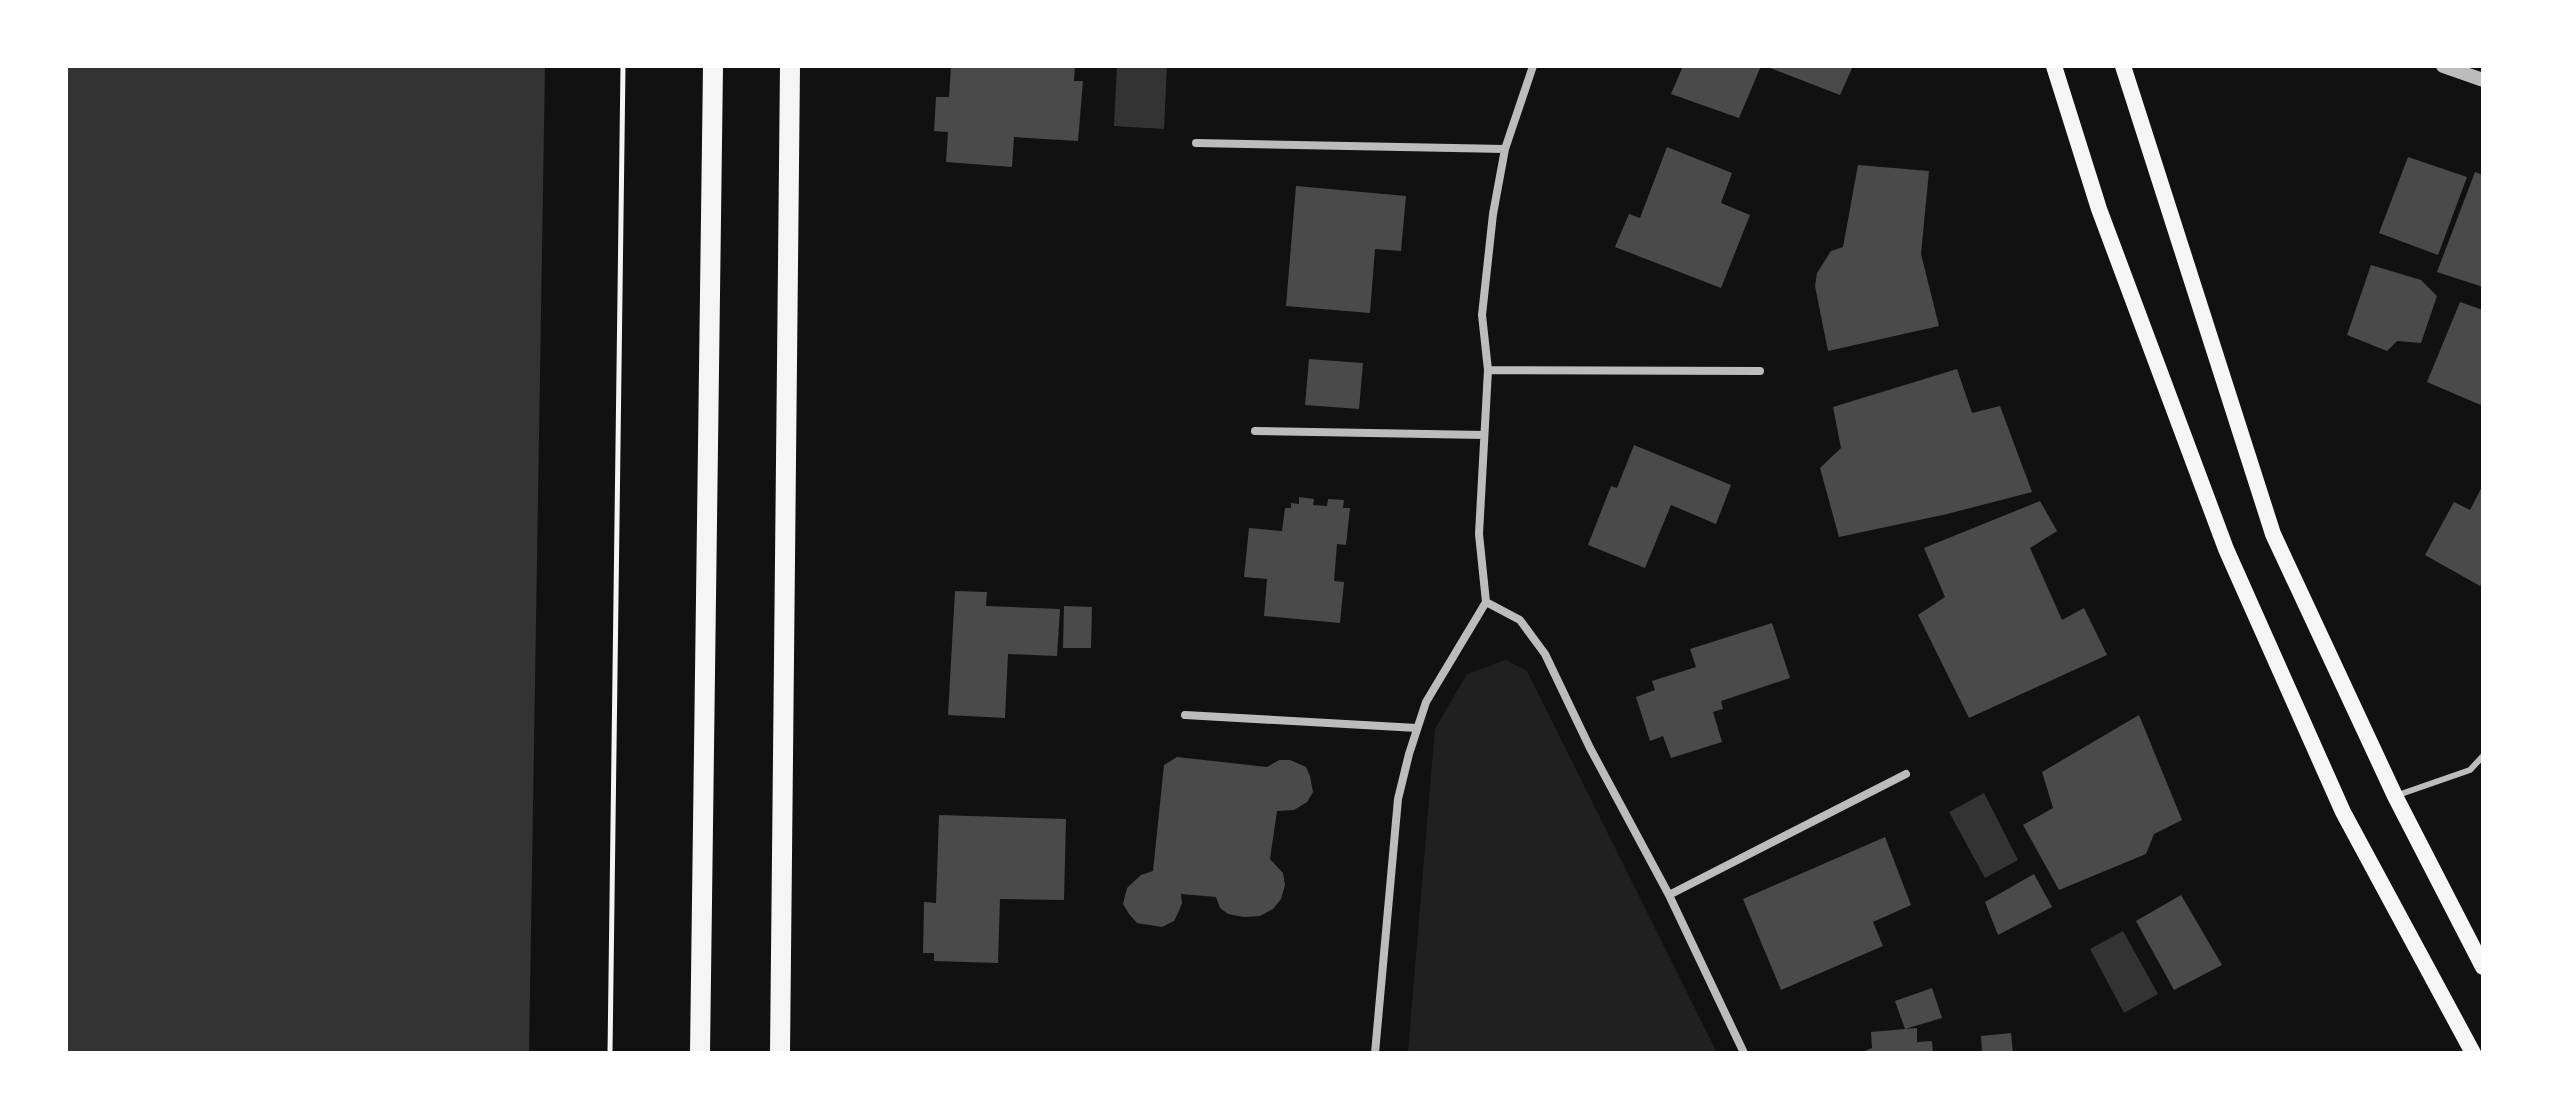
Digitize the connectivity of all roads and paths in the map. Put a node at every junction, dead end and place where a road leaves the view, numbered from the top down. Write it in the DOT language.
graph roads {
  1 [pos="623,66"];
  2 [pos="713,66"];
  3 [pos="790,66"];
  4 [pos="1533,66"];
  5 [pos="2054,66"];
  6 [pos="2123,66"];
  7 [pos="2443,66"];
  8 [pos="2483,80"];
  9 [pos="1196,143"];
  10 [pos="1505,149"];
  11 [pos="1488,370"];
  12 [pos="1760,371"];
  13 [pos="1255,431"];
  14 [pos="1484,435"];
  15 [pos="1486,602"];
  16 [pos="1185,715"];
  17 [pos="1417,728"];
  18 [pos="2483,756"];
  19 [pos="1906,774"];
  20 [pos="2395,796"];
  21 [pos="1669,895"];
  22 [pos="2483,967"];
  23 [pos="610,1053"];
  24 [pos="700,1053"];
  25 [pos="780,1053"];
  26 [pos="1375,1053"];
  27 [pos="1744,1053"];
  28 [pos="2473,1053"];
  1 -- 23 [label="path"];
  2 -- 24 [label="main road"];
  3 -- 25 [label="main road"];
  4 -- 10 [label="street"];
  5 -- 28 [label="main road"];
  6 -- 20 [label="main road"];
  7 -- 8 [label="street"];
  9 -- 10 [label="street"];
  10 -- 11 [label="street"];
  11 -- 12 [label="street"];
  11 -- 14 [label="street"];
  13 -- 14 [label="street"];
  14 -- 15 [label="street"];
  15 -- 17 [label="street"];
  15 -- 21 [label="street"];
  16 -- 17 [label="street"];
  17 -- 26 [label="street"];
  18 -- 20 [label="lane"];
  19 -- 21 [label="street"];
  20 -- 22 [label="main road"];
  21 -- 27 [label="street"];
}
